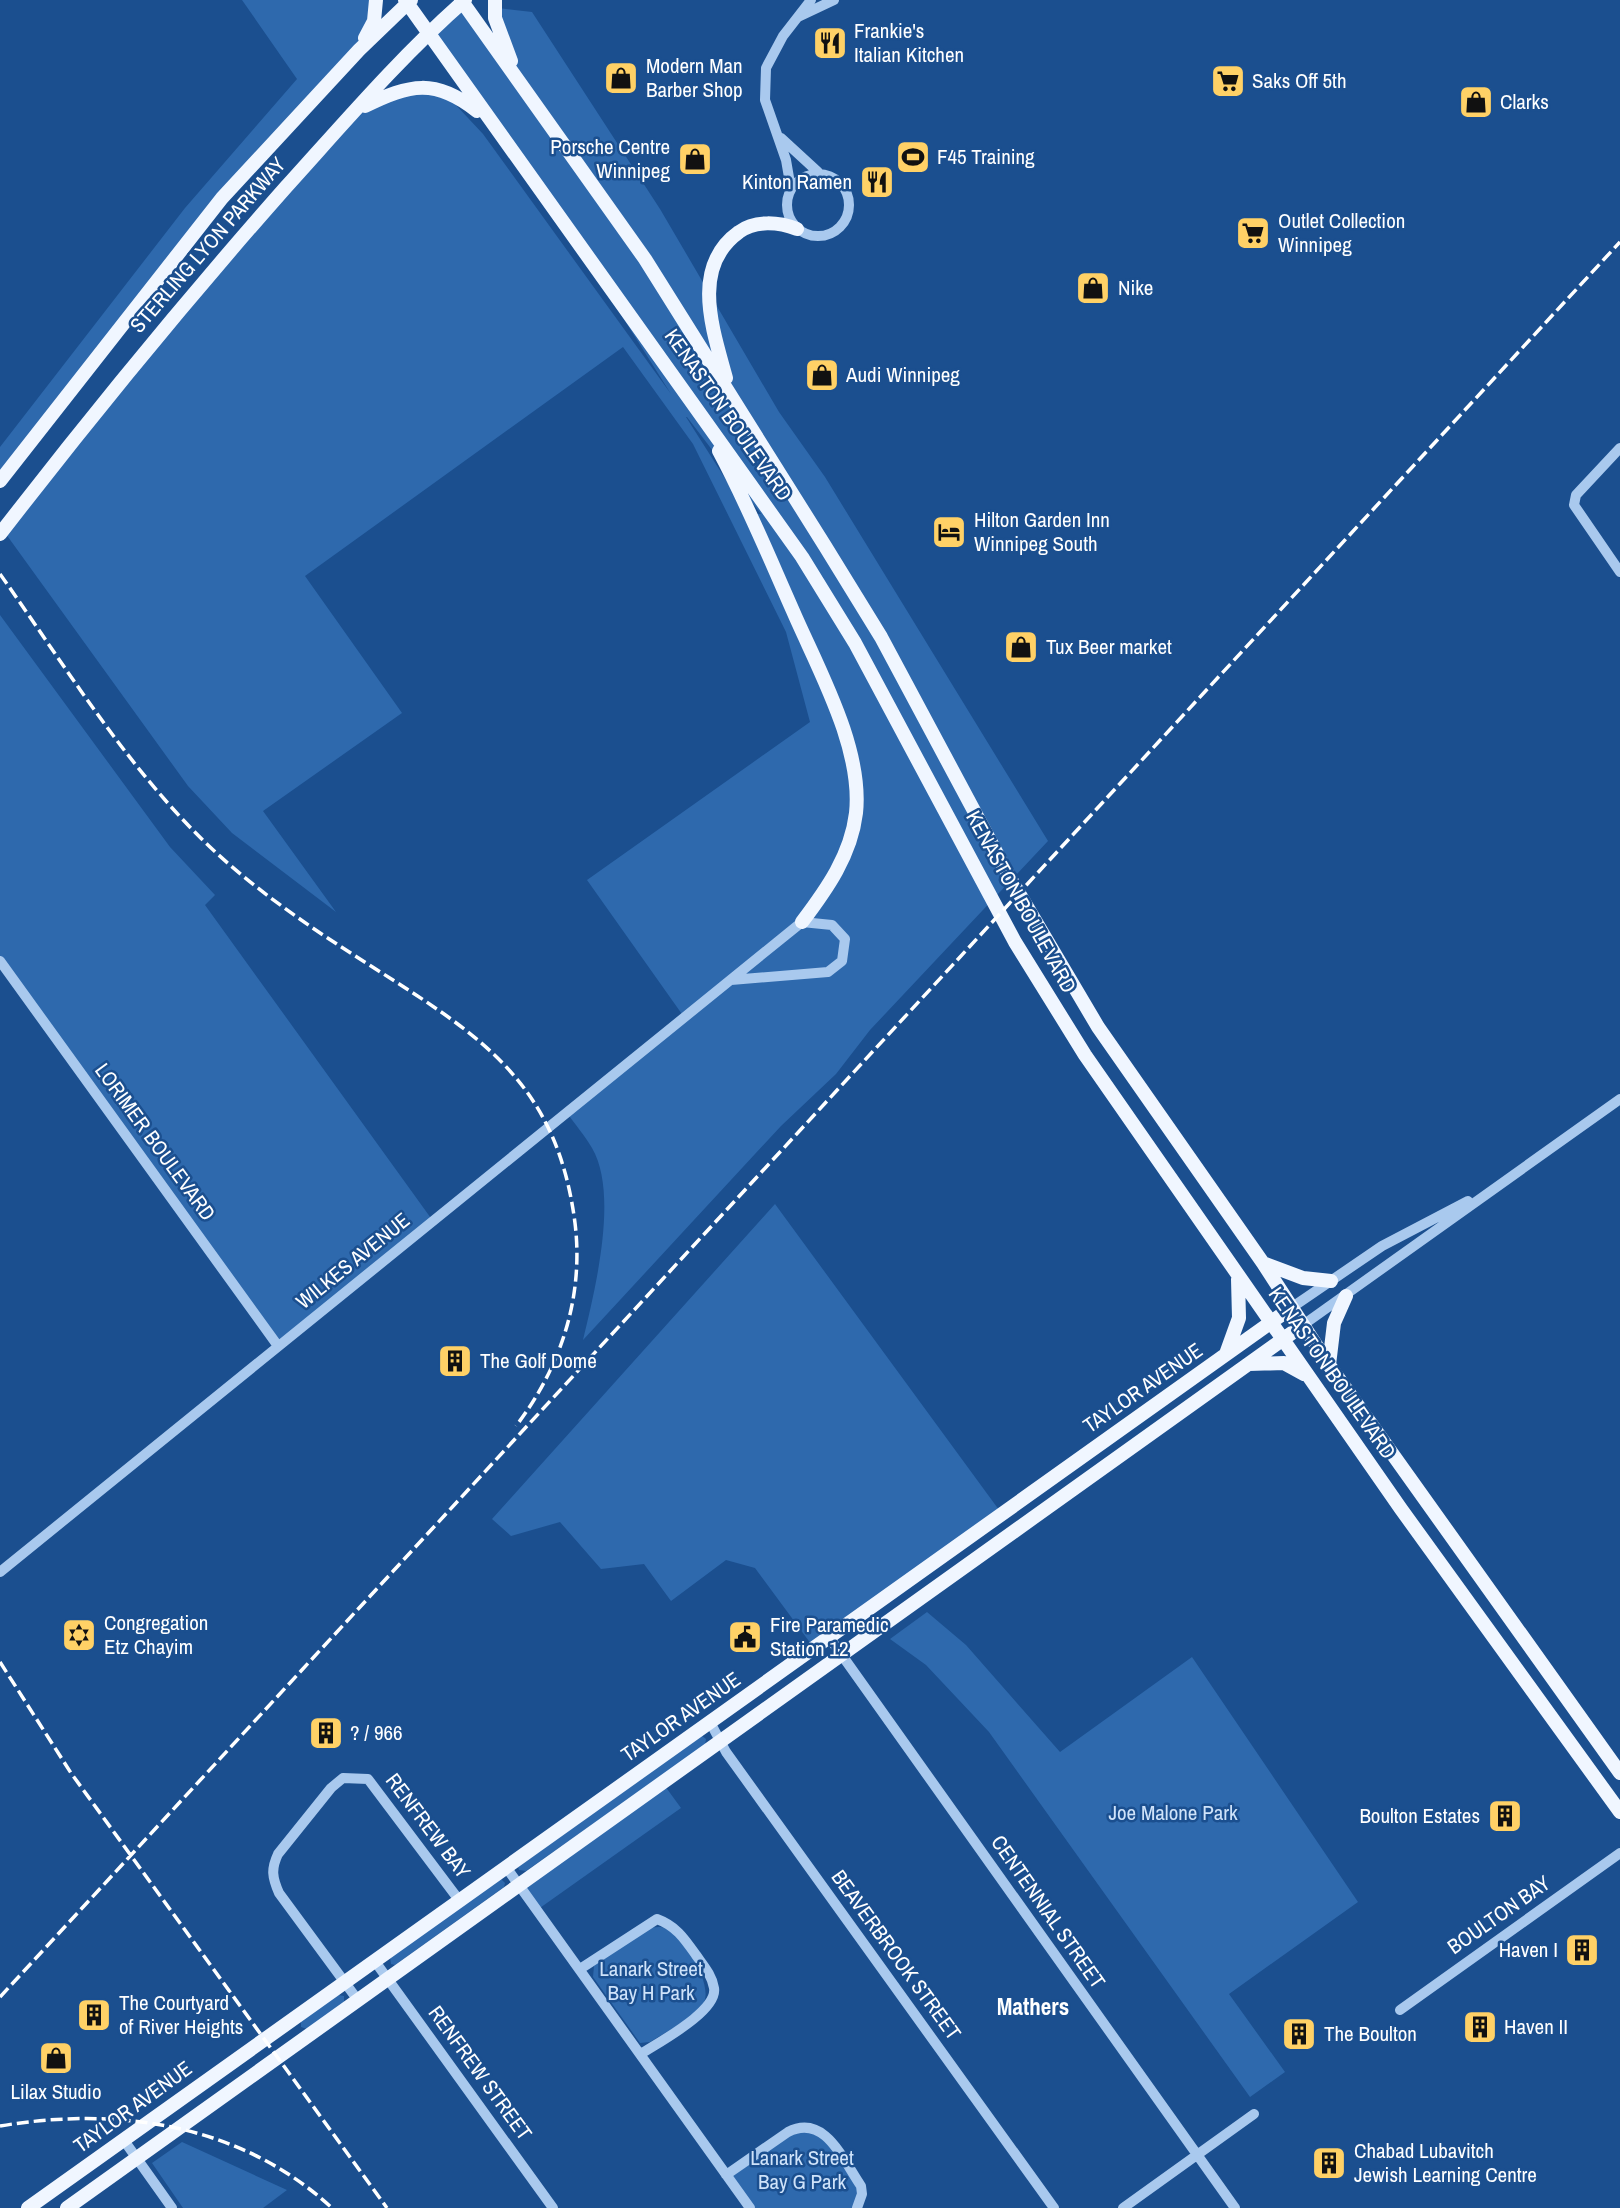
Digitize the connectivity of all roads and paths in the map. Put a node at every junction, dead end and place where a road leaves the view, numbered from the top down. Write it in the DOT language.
graph roads {
  1 [pos="376,0"];
  2 [pos="495,0"];
  3 [pos="811,0"];
  4 [pos="834,0"];
  5 [pos="408,1"];
  6 [pos="463,1"];
  7 [pos="795,18"];
  8 [pos="429,34"];
  9 [pos="359,50"];
  10 [pos="519,82"];
  11 [pos="354,111"];
  12 [pos="492,122"];
  13 [pos="779,136"];
  14 [pos="818,172"];
  15 [pos="791,189"];
  16 [pos="797,229"];
  17 [pos="730,393"];
  18 [pos="690,397"];
  19 [pos="1620,448"];
  20 [pos="0,481"];
  21 [pos="0,534"];
  22 [pos="1620,572"];
  23 [pos="802,922"];
  24 [pos="0,961"];
  25 [pos="731,980"];
  26 [pos="1620,1099"];
  27 [pos="1507,1181"];
  28 [pos="1263,1263"];
  29 [pos="1238,1276"];
  30 [pos="1331,1281"];
  31 [pos="1346,1296"];
  32 [pos="1291,1308"];
  33 [pos="1271,1323"];
  34 [pos="1303,1325"];
  35 [pos="1282,1339"];
  36 [pos="278,1346"];
  37 [pos="1225,1355"];
  38 [pos="1249,1364"];
  39 [pos="1329,1365"];
  40 [pos="1308,1377"];
  41 [pos="0,1572"];
  42 [pos="829,1637"];
  43 [pos="841,1655"];
  44 [pos="710,1722"];
  45 [pos="720,1741"];
  46 [pos="1620,1773"];
  47 [pos="1620,1812"];
  48 [pos="1620,1853"];
  49 [pos="506,1867"];
  50 [pos="519,1884"];
  51 [pos="459,1900"];
  52 [pos="374,1960"];
  53 [pos="580,1969"];
  54 [pos="388,1978"];
  55 [pos="345,1981"];
  56 [pos="357,1999"];
  57 [pos="1400,2010"];
  58 [pos="641,2054"];
  59 [pos="1254,2114"];
  60 [pos="124,2140"];
  61 [pos="1198,2155"];
  62 [pos="137,2158"];
  63 [pos="726,2175"];
  64 [pos="28,2208"];
  65 [pos="67,2208"];
  66 [pos="172,2208"];
  67 [pos="553,2208"];
  68 [pos="750,2208"];
  69 [pos="857,2208"];
  70 [pos="1054,2208"];
  71 [pos="1123,2208"];
  72 [pos="1235,2208"];
  1 -- 9 [label="main road"];
  2 -- 10 [label="main road"];
  3 -- 7 [label="street"];
  4 -- 7 [label="street"];
  5 -- 8 [label="main road, KENASTON BOULEVARD"];
  5 -- 9 [label="main road, STERLING LYON PARKWAY"];
  6 -- 8 [label="main road, STERLING LYON PARKWAY"];
  6 -- 10 [label="main road, KENASTON BOULEVARD"];
  7 -- 13 [label="street"];
  8 -- 11 [label="main road, STERLING LYON PARKWAY"];
  8 -- 12 [label="main road, KENASTON BOULEVARD"];
  9 -- 20 [label="main road, STERLING LYON PARKWAY"];
  10 -- 17 [label="main road, KENASTON BOULEVARD"];
  11 -- 12 [label="main road"];
  11 -- 21 [label="main road, STERLING LYON PARKWAY"];
  12 -- 18 [label="main road, KENASTON BOULEVARD"];
  13 -- 14 [label="street"];
  13 -- 15 [label="street"];
  14 -- 15 [label="street"];
  14 -- 16 [label="street"];
  15 -- 16 [label="street"];
  16 -- 17 [label="main road"];
  17 -- 28 [label="main road, KENASTON BOULEVARD"];
  18 -- 23 [label="main road"];
  18 -- 29 [label="main road, KENASTON BOULEVARD"];
  19 -- 22 [label="street"];
  23 -- 25 [label="street, WILKES AVENUE"];
  23 -- 25 [label="street"];
  24 -- 36 [label="street, LORIMER BOULEVARD"];
  25 -- 36 [label="street, WILKES AVENUE"];
  26 -- 27 [label="street, TAYLOR AVENUE"];
  27 -- 30 [label="street, TAYLOR AVENUE"];
  27 -- 31 [label="street, TAYLOR AVENUE"];
  28 -- 30 [label="main road"];
  28 -- 32 [label="main road, KENASTON BOULEVARD"];
  29 -- 33 [label="main road, KENASTON BOULEVARD"];
  29 -- 37 [label="main road"];
  30 -- 32 [label="street, TAYLOR AVENUE"];
  31 -- 34 [label="street, TAYLOR AVENUE"];
  31 -- 39 [label="main road"];
  32 -- 33 [label="main road, TAYLOR AVENUE"];
  32 -- 34 [label="main road, KENASTON BOULEVARD"];
  33 -- 35 [label="main road, KENASTON BOULEVARD"];
  33 -- 37 [label="main road, TAYLOR AVENUE"];
  34 -- 35 [label="main road, TAYLOR AVENUE"];
  34 -- 39 [label="main road, KENASTON BOULEVARD"];
  35 -- 38 [label="main road, TAYLOR AVENUE"];
  35 -- 40 [label="main road, KENASTON BOULEVARD"];
  36 -- 41 [label="street, WILKES AVENUE"];
  37 -- 42 [label="main road, TAYLOR AVENUE"];
  38 -- 40 [label="main road"];
  38 -- 43 [label="main road, TAYLOR AVENUE"];
  39 -- 46 [label="main road, KENASTON BOULEVARD"];
  40 -- 47 [label="main road, KENASTON BOULEVARD"];
  42 -- 43 [label="street, CENTENNIAL STREET"];
  42 -- 44 [label="main road, TAYLOR AVENUE"];
  43 -- 45 [label="main road, TAYLOR AVENUE"];
  43 -- 61 [label="street, CENTENNIAL STREET"];
  44 -- 45 [label="street, BEAVERBROOK STREET"];
  44 -- 49 [label="main road, TAYLOR AVENUE"];
  45 -- 50 [label="main road, TAYLOR AVENUE"];
  45 -- 70 [label="street, BEAVERBROOK STREET"];
  48 -- 57 [label="street, BOULTON BAY"];
  49 -- 50 [label="street"];
  49 -- 51 [label="main road, TAYLOR AVENUE"];
  50 -- 53 [label="street"];
  50 -- 54 [label="main road, TAYLOR AVENUE"];
  51 -- 52 [label="main road, TAYLOR AVENUE"];
  51 -- 55 [label="street, RENFREW BAY"];
  52 -- 54 [label="street, RENFREW STREET"];
  52 -- 55 [label="main road, TAYLOR AVENUE"];
  53 -- 58 [label="street"];
  53 -- 58 [label="street"];
  54 -- 56 [label="main road, TAYLOR AVENUE"];
  54 -- 67 [label="street, RENFREW STREET"];
  55 -- 56 [label="street, RENFREW BAY"];
  55 -- 60 [label="main road, TAYLOR AVENUE"];
  56 -- 62 [label="main road, TAYLOR AVENUE"];
  58 -- 63 [label="street"];
  59 -- 61 [label="street"];
  60 -- 62 [label="street"];
  60 -- 64 [label="main road, TAYLOR AVENUE"];
  61 -- 71 [label="street"];
  61 -- 72 [label="street, CENTENNIAL STREET"];
  62 -- 65 [label="main road, TAYLOR AVENUE"];
  62 -- 66 [label="street"];
  63 -- 68 [label="street"];
  63 -- 69 [label="street"];
}
